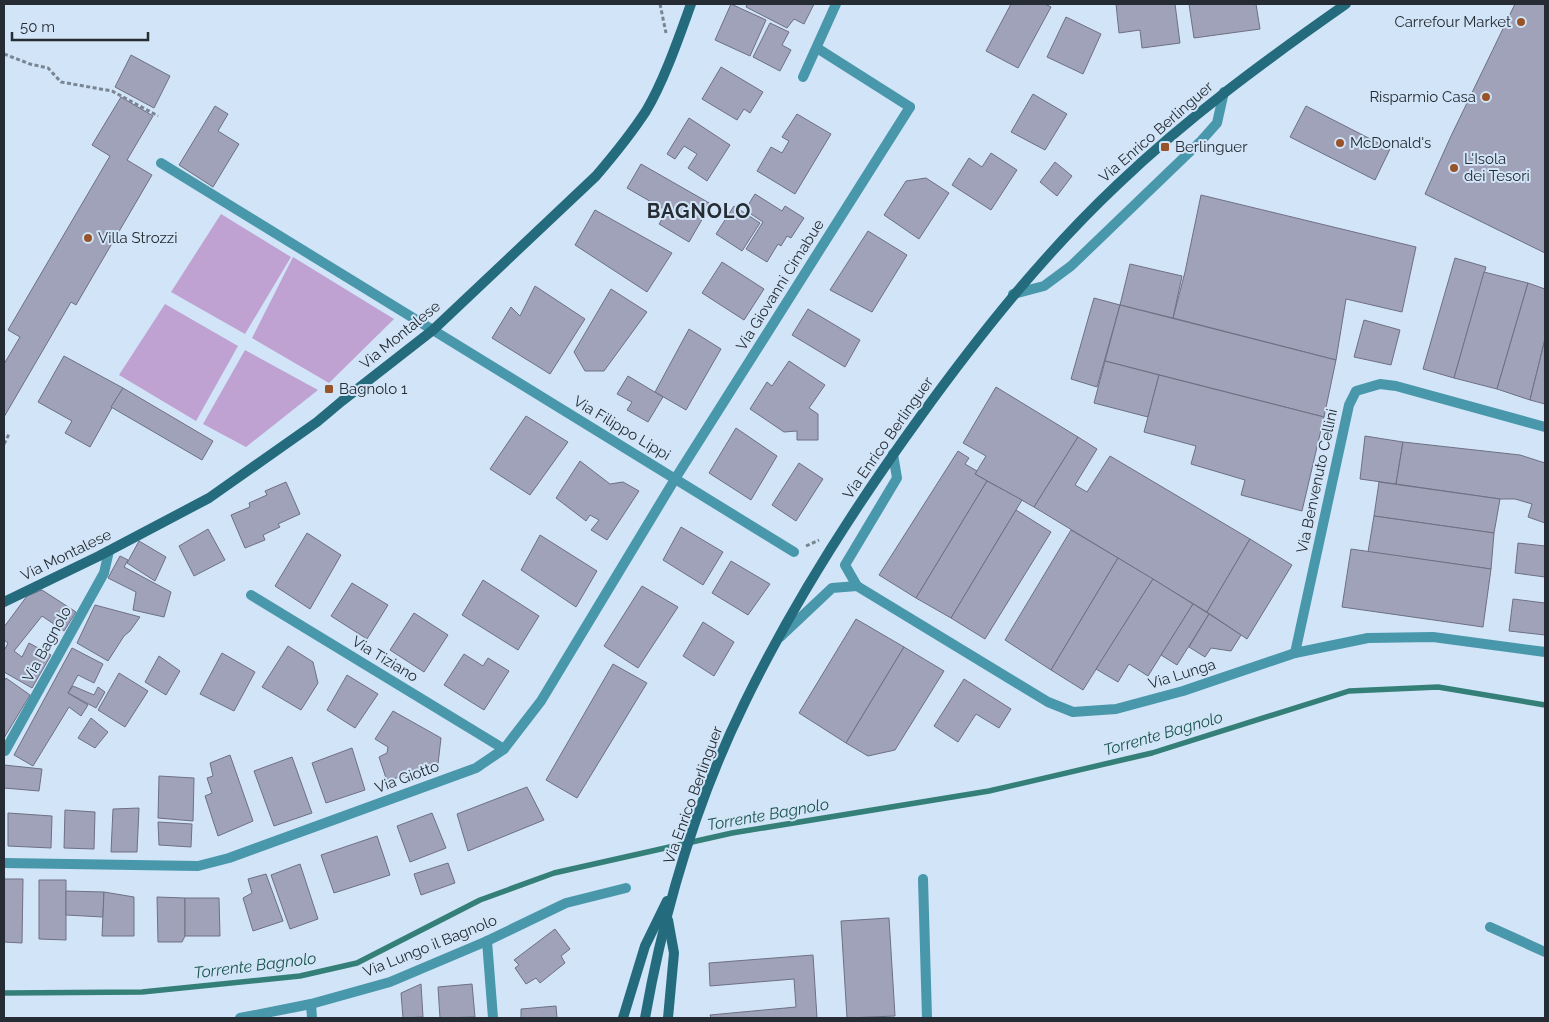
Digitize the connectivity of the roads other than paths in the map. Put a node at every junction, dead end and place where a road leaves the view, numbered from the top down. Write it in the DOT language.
graph roads {
  1 [pos="691,4"];
  2 [pos="836,4"];
  3 [pos="1346,4"];
  4 [pos="817,48"];
  5 [pos="803,77"];
  6 [pos="1224,92"];
  7 [pos="161,163"];
  8 [pos="1013,294"];
  9 [pos="433,330"];
  10 [pos="1545,427"];
  11 [pos="893,454"];
  12 [pos="675,479"];
  13 [pos="109,551"];
  14 [pos="794,552"];
  15 [pos="857,586"];
  16 [pos="251,595"];
  17 [pos="4,602"];
  18 [pos="778,638"];
  19 [pos="1545,652"];
  20 [pos="1295,654"];
  21 [pos="504,749"];
  22 [pos="5,751"];
  23 [pos="4,863"];
  24 [pos="678,880"];
  25 [pos="923,880"];
  26 [pos="626,888"];
  27 [pos="668,916"];
  28 [pos="1490,927"];
  29 [pos="486,941"];
  30 [pos="1545,952"];
  31 [pos="311,1004"];
  32 [pos="240,1018"];
  33 [pos="312,1018"];
  34 [pos="493,1018"];
  35 [pos="623,1018"];
  36 [pos="645,1018"];
  37 [pos="668,1018"];
  38 [pos="927,1018"];
  1 -- 9 [label="main road, Via Montalese"];
  2 -- 4 [label="street"];
  3 -- 6 [label="main road, Via Enrico Berlinguer"];
  4 -- 5 [label="street"];
  4 -- 12 [label="street, Via Giovanni Cimabue"];
  6 -- 8 [label="main road, Via Enrico Berlinguer"];
  6 -- 8 [label="street"];
  7 -- 9 [label="street, Via Filippo Lippi"];
  8 -- 11 [label="main road, Via Enrico Berlinguer"];
  9 -- 12 [label="street, Via Filippo Lippi"];
  9 -- 13 [label="main road, Via Montalese"];
  10 -- 20 [label="street, Via Benvenuto Cellini"];
  11 -- 15 [label="street"];
  11 -- 18 [label="main road, Via Enrico Berlinguer"];
  12 -- 14 [label="street, Via Filippo Lippi"];
  12 -- 21 [label="street, Via Giotto"];
  13 -- 17 [label="main road, Via Montalese"];
  13 -- 22 [label="street, Via Bagnolo"];
  15 -- 18 [label="street"];
  15 -- 20 [label="street, Via Lunga"];
  16 -- 21 [label="street, Via Tiziano"];
  18 -- 24 [label="main road, Via Enrico Berlinguer"];
  19 -- 20 [label="street, Via Lunga"];
  21 -- 23 [label="street, Via Giotto"];
  24 -- 27 [label="main road, Via Enrico Berlinguer"];
  24 -- 35 [label="main road"];
  25 -- 38 [label="street"];
  26 -- 29 [label="street, Via Lungo il Bagnolo"];
  27 -- 36 [label="main road, Via Enrico Berlinguer"];
  27 -- 37 [label="main road"];
  28 -- 30 [label="street"];
  29 -- 31 [label="street, Via Lungo il Bagnolo"];
  29 -- 34 [label="street"];
  31 -- 32 [label="street, Via Lungo il Bagnolo"];
  31 -- 33 [label="street"];
}
